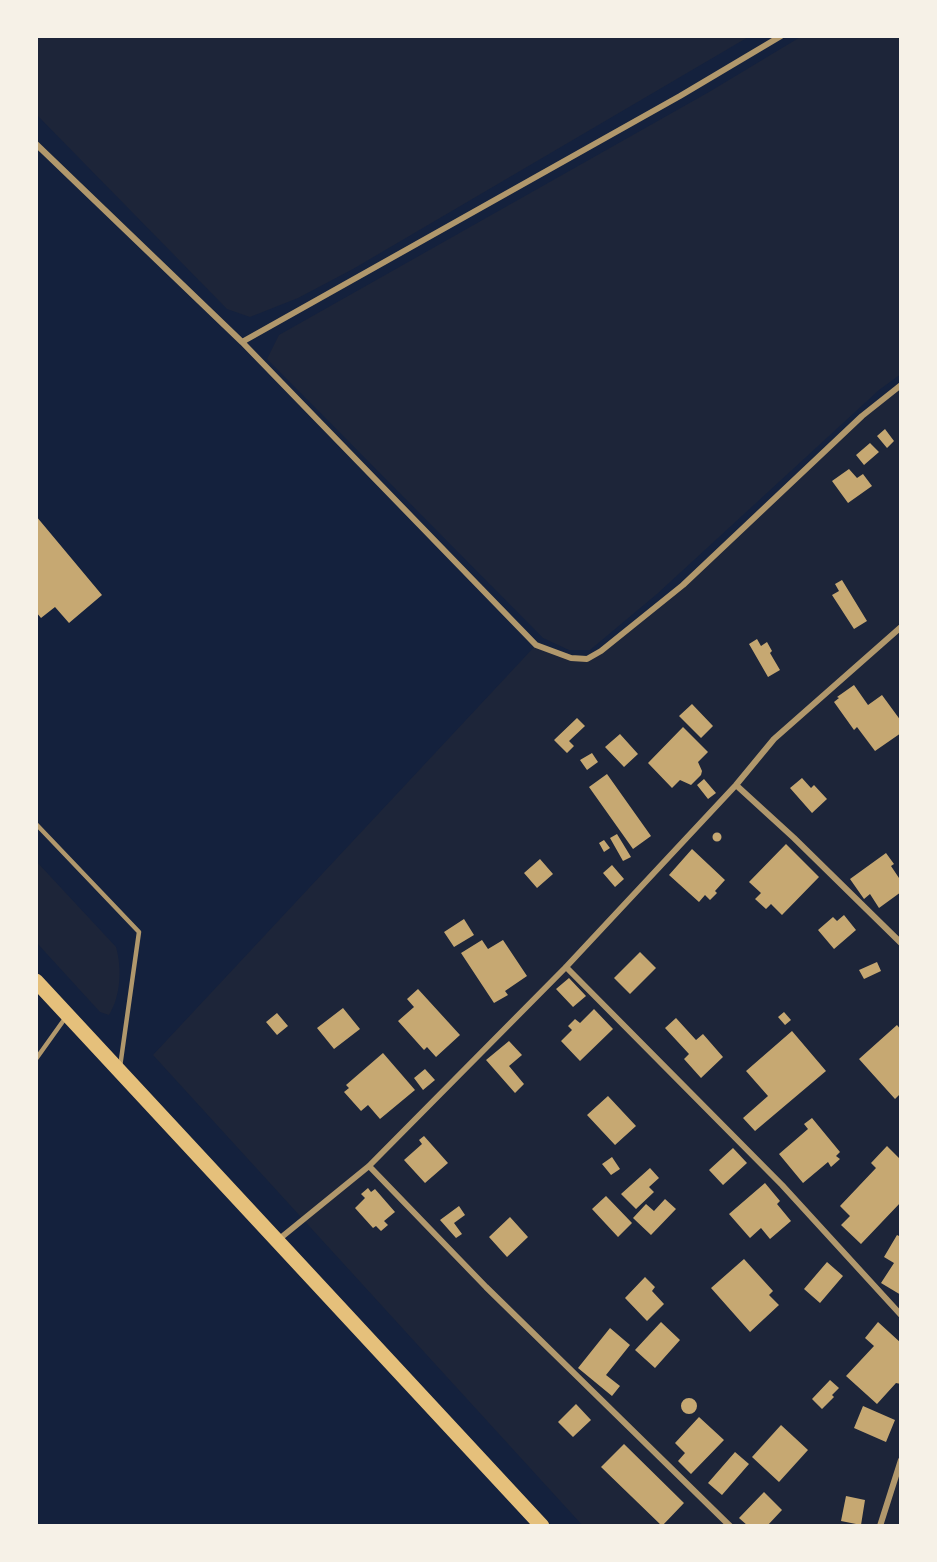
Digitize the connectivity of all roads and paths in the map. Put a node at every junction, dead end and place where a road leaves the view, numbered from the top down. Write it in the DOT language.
graph roads {
  1 [pos="781,36"];
  2 [pos="36,144"];
  3 [pos="242,342"];
  4 [pos="901,385"];
  5 [pos="900,631"];
  6 [pos="736,785"];
  7 [pos="36,824"];
  8 [pos="901,943"];
  9 [pos="566,967"];
  10 [pos="36,981"];
  11 [pos="67,1015"];
  12 [pos="36,1059"];
  13 [pos="119,1070"];
  14 [pos="369,1166"];
  15 [pos="277,1241"];
  16 [pos="901,1316"];
  17 [pos="901,1460"];
  18 [pos="543,1526"];
  19 [pos="730,1526"];
  20 [pos="880,1526"];
  1 -- 3 [label="street"];
  2 -- 3 [label="street"];
  3 -- 4 [label="street"];
  5 -- 6 [label="street"];
  6 -- 8 [label="street"];
  6 -- 9 [label="street"];
  7 -- 13 [label="lane"];
  9 -- 14 [label="street"];
  9 -- 16 [label="street"];
  10 -- 11 [label="main road"];
  11 -- 12 [label="lane"];
  11 -- 13 [label="main road"];
  13 -- 15 [label="main road"];
  14 -- 15 [label="street"];
  14 -- 19 [label="street"];
  15 -- 18 [label="main road"];
  17 -- 20 [label="street"];
}
